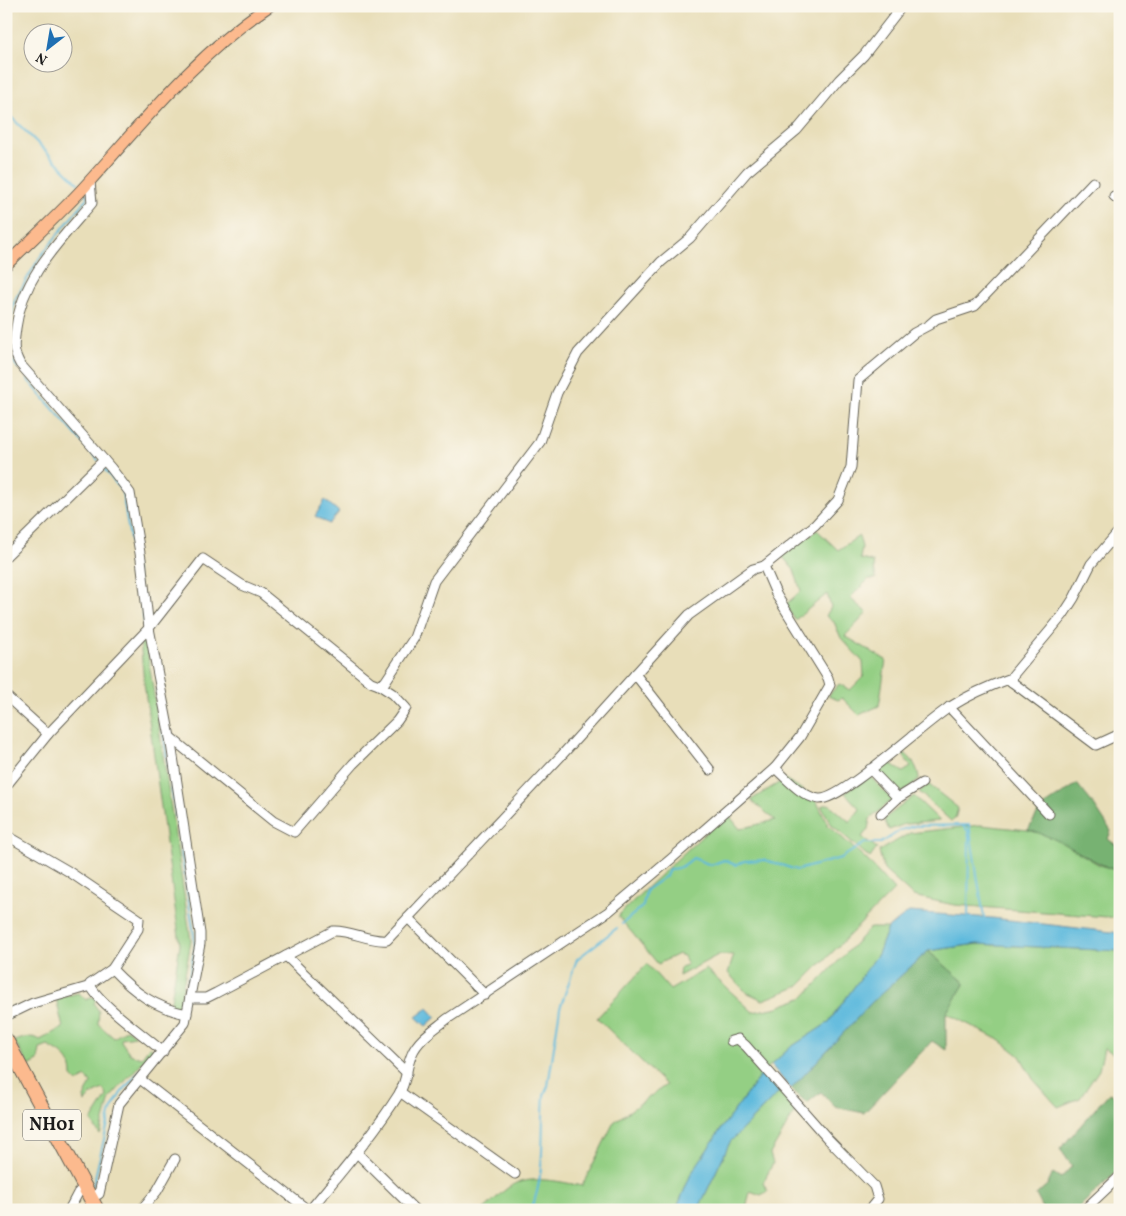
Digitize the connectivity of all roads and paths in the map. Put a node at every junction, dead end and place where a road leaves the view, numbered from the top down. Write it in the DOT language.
graph roads {
  1 [pos="269,6"];
  2 [pos="902,6"];
  3 [pos="90,181"];
  4 [pos="1093,182"];
  5 [pos="7,261"];
  6 [pos="104,460"];
  7 [pos="1120,530"];
  8 [pos="6,556"];
  9 [pos="764,566"];
  10 [pos="146,630"];
  11 [pos="635,674"];
  12 [pos="1012,682"];
  13 [pos="379,685"];
  14 [pos="6,696"];
  15 [pos="949,707"];
  16 [pos="48,734"];
  17 [pos="1120,734"];
  18 [pos="170,737"];
  19 [pos="775,768"];
  20 [pos="870,769"];
  21 [pos="710,770"];
  22 [pos="922,783"];
  23 [pos="6,786"];
  24 [pos="898,798"];
  25 [pos="881,814"];
  26 [pos="1049,814"];
  27 [pos="6,835"];
  28 [pos="408,918"];
  29 [pos="286,956"];
  30 [pos="112,969"];
  31 [pos="90,986"];
  32 [pos="485,995"];
  33 [pos="190,998"];
  34 [pos="183,1013"];
  35 [pos="6,1016"];
  36 [pos="6,1040"];
  37 [pos="731,1041"];
  38 [pos="160,1049"];
  39 [pos="407,1073"];
  40 [pos="140,1079"];
  41 [pos="400,1092"];
  42 [pos="357,1153"];
  43 [pos="175,1159"];
  44 [pos="515,1174"];
  45 [pos="1120,1176"];
  46 [pos="90,1198"];
  47 [pos="69,1210"];
  48 [pos="141,1210"];
  49 [pos="309,1210"];
  50 [pos="415,1210"];
  51 [pos="869,1210"];
  52 [pos="1084,1210"];
  1 -- 3 [label="main road"];
  2 -- 13 [label="street"];
  3 -- 5 [label="main road"];
  3 -- 6 [label="street"];
  4 -- 9 [label="street"];
  6 -- 8 [label="street"];
  6 -- 10 [label="street"];
  7 -- 12 [label="street"];
  9 -- 11 [label="street"];
  9 -- 19 [label="street"];
  10 -- 13 [label="street"];
  10 -- 16 [label="street"];
  10 -- 18 [label="street"];
  11 -- 21 [label="street"];
  11 -- 28 [label="street"];
  12 -- 15 [label="street"];
  12 -- 17 [label="street"];
  13 -- 18 [label="street"];
  14 -- 16 [label="street"];
  15 -- 20 [label="street"];
  15 -- 26 [label="street"];
  16 -- 23 [label="street"];
  18 -- 33 [label="street"];
  19 -- 20 [label="street"];
  19 -- 32 [label="street"];
  20 -- 24 [label="street"];
  22 -- 24 [label="street"];
  24 -- 25 [label="street"];
  27 -- 30 [label="street"];
  28 -- 29 [label="street"];
  28 -- 32 [label="street"];
  29 -- 33 [label="street"];
  29 -- 39 [label="street"];
  30 -- 31 [label="street"];
  30 -- 34 [label="street"];
  31 -- 35 [label="street"];
  31 -- 38 [label="street"];
  32 -- 39 [label="street"];
  33 -- 34 [label="street"];
  34 -- 38 [label="street"];
  36 -- 46 [label="highway, NH01"];
  37 -- 51 [label="street"];
  38 -- 40 [label="street"];
  39 -- 41 [label="street"];
  40 -- 46 [label="street"];
  40 -- 49 [label="street"];
  41 -- 42 [label="street"];
  41 -- 44 [label="street"];
  42 -- 49 [label="street"];
  42 -- 50 [label="street"];
  43 -- 48 [label="street"];
  45 -- 52 [label="street"];
  46 -- 47 [label="street"];
}
